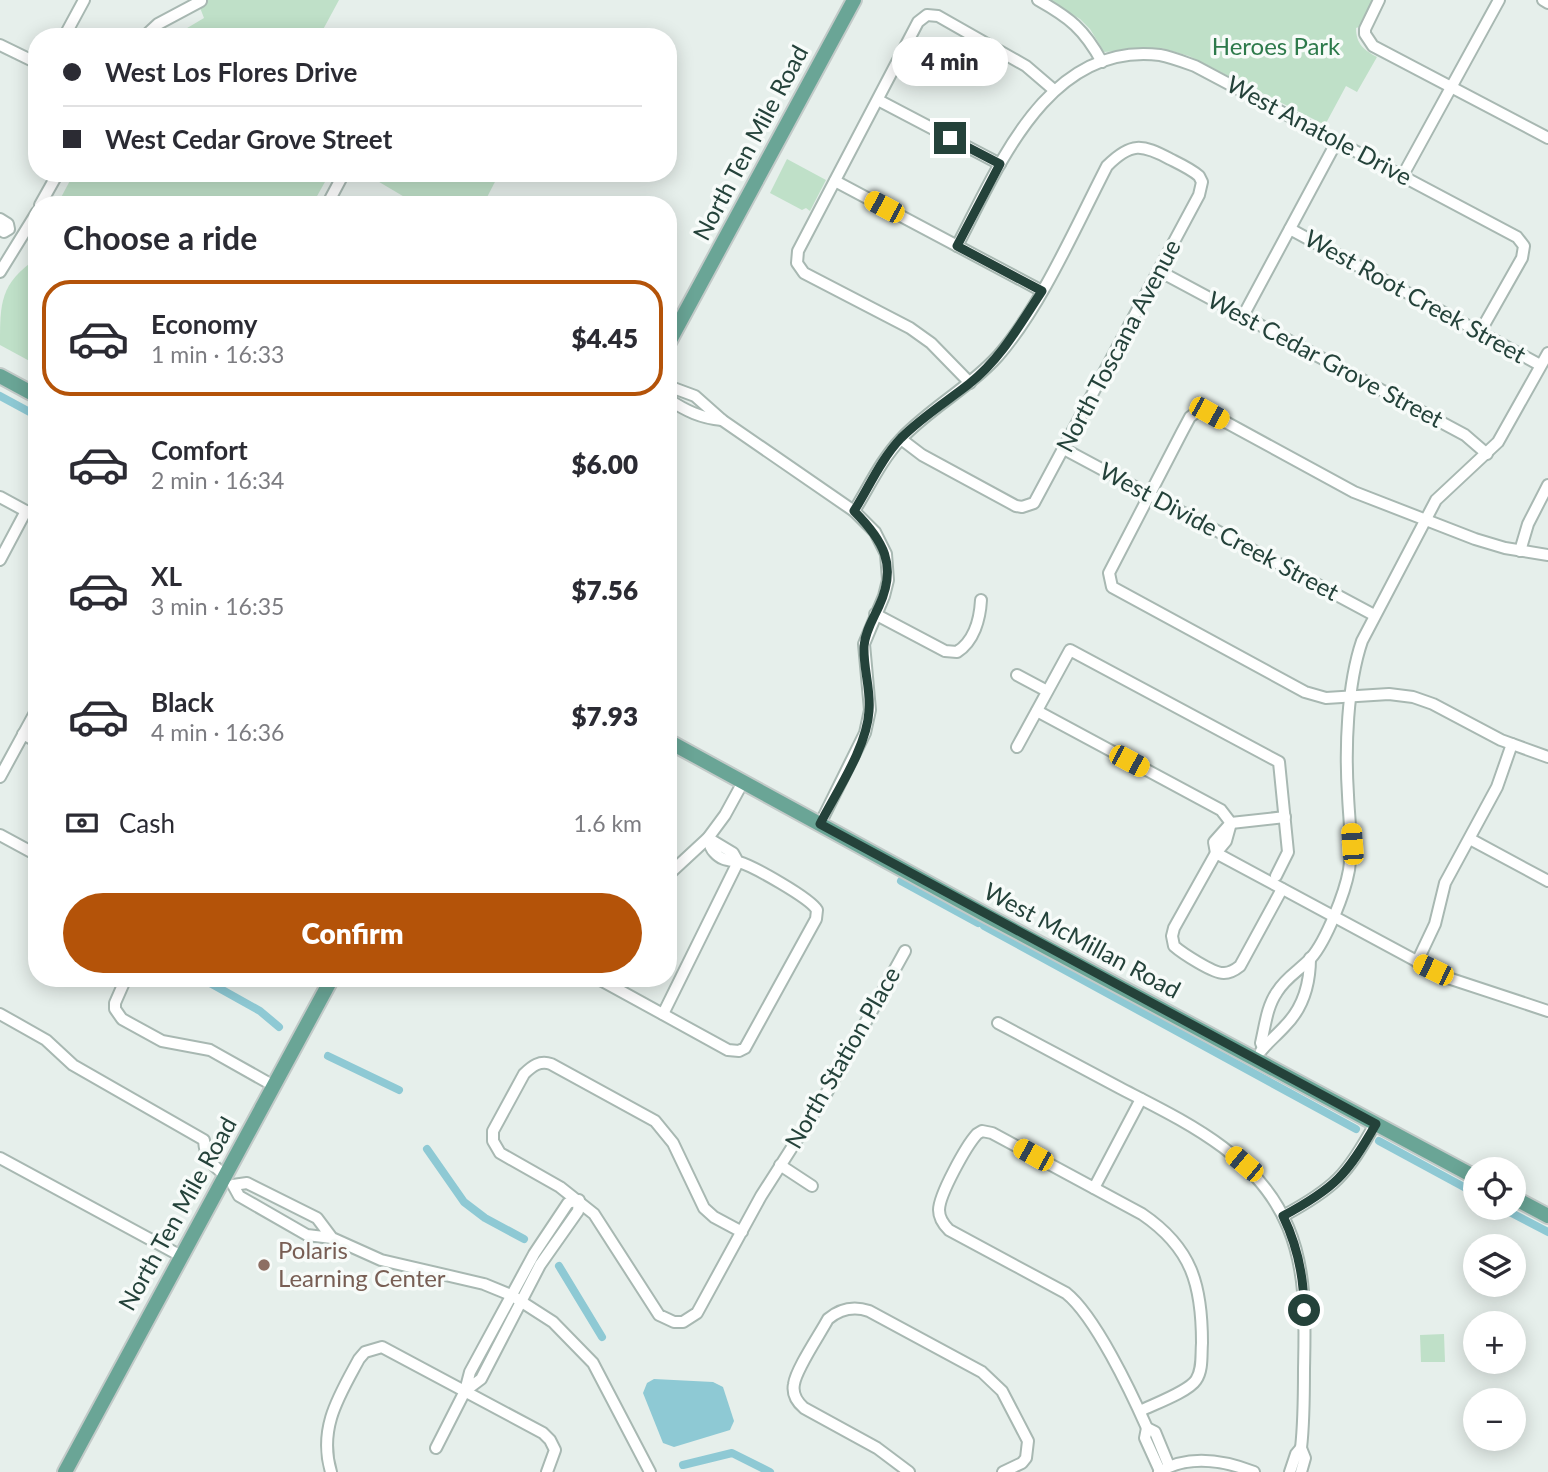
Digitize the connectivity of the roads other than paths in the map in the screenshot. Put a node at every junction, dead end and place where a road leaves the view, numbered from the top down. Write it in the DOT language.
graph roads {
  1 [pos="84,0"];
  2 [pos="853,0"];
  3 [pos="1038,0"];
  4 [pos="1379,0"];
  5 [pos="1499,0"];
  6 [pos="1543,0"];
  7 [pos="201,1"];
  8 [pos="1548,3"];
  9 [pos="185,4"];
  10 [pos="69,28"];
  11 [pos="154,28"];
  12 [pos="0,45"];
  13 [pos="28,59"];
  14 [pos="1101,62"];
  15 [pos="1452,88"];
  16 [pos="1054,90"];
  17 [pos="878,100"];
  18 [pos="1548,138"];
  19 [pos="1338,141"];
  20 [pos="1000,164"];
  21 [pos="1403,175"];
  22 [pos="835,181"];
  23 [pos="0,219"];
  24 [pos="28,228"];
  25 [pos="1290,229"];
  26 [pos="4,230"];
  27 [pos="23,237"];
  28 [pos="957,246"];
  29 [pos="1159,271"];
  30 [pos="0,272"];
  31 [pos="1042,291"];
  32 [pos="1244,316"];
  33 [pos="677,327"];
  34 [pos="1480,332"];
  35 [pos="1548,354"];
  36 [pos="1540,365"];
  37 [pos="0,376"];
  38 [pos="970,383"];
  39 [pos="677,389"];
  40 [pos="28,391"];
  41 [pos="677,405"];
  42 [pos="722,420"];
  43 [pos="901,439"];
  44 [pos="1065,449"];
  45 [pos="1487,454"];
  46 [pos="1548,485"];
  47 [pos="1150,495"];
  48 [pos="0,497"];
  49 [pos="26,511"];
  50 [pos="854,511"];
  51 [pos="1426,520"];
  52 [pos="1520,551"];
  53 [pos="1548,555"];
  54 [pos="0,559"];
  55 [pos="981,600"];
  56 [pos="875,614"];
  57 [pos="1374,615"];
  58 [pos="1017,674"];
  59 [pos="1047,691"];
  60 [pos="1350,698"];
  61 [pos="1037,711"];
  62 [pos="28,725"];
  63 [pos="23,734"];
  64 [pos="28,737"];
  65 [pos="1512,744"];
  66 [pos="677,746"];
  67 [pos="1017,747"];
  68 [pos="1548,757"];
  69 [pos="0,777"];
  70 [pos="743,782"];
  71 [pos="1284,817"];
  72 [pos="1231,823"];
  73 [pos="820,824"];
  74 [pos="0,835"];
  75 [pos="708,838"];
  76 [pos="1470,839"];
  77 [pos="28,850"];
  78 [pos="1216,853"];
  79 [pos="738,862"];
  80 [pos="677,867"];
  81 [pos="1276,876"];
  82 [pos="1548,881"];
  83 [pos="1282,889"];
  84 [pos="1334,917"];
  85 [pos="905,951"];
  86 [pos="1310,958"];
  87 [pos="1417,962"];
  88 [pos="677,986"];
  89 [pos="122,987"];
  90 [pos="327,987"];
  91 [pos="614,987"];
  92 [pos="676,987"];
  93 [pos="1548,1010"];
  94 [pos="0,1014"];
  95 [pos="663,1014"];
  96 [pos="998,1023"];
  97 [pos="1260,1055"];
  98 [pos="274,1086"];
  99 [pos="1141,1099"];
  100 [pos="1376,1124"];
  101 [pos="0,1157"];
  102 [pos="780,1165"];
  103 [pos="1463,1171"];
  104 [pos="228,1180"];
  105 [pos="812,1186"];
  106 [pos="1094,1188"];
  107 [pos="579,1200"];
  108 [pos="1526,1204"];
  109 [pos="1283,1216"];
  110 [pos="1548,1216"];
  111 [pos="742,1232"];
  112 [pos="332,1238"];
  113 [pos="181,1256"];
  114 [pos="516,1298"];
  115 [pos="465,1391"];
  116 [pos="1140,1411"];
  117 [pos="436,1448"];
  118 [pos="1301,1448"];
  119 [pos="1163,1470"];
  120 [pos="65,1472"];
  121 [pos="331,1472"];
  122 [pos="547,1472"];
  123 [pos="650,1472"];
  124 [pos="909,1472"];
  125 [pos="1003,1472"];
  126 [pos="1254,1472"];
  127 [pos="1290,1472"];
  128 [pos="1301,1472"];
  1 -- 10 [label="street"];
  2 -- 33 [label="main road, North Ten Mile Road"];
  3 -- 14 [label="street"];
  4 -- 15 [label="street"];
  5 -- 15 [label="street"];
  6 -- 8 [label="street"];
  7 -- 9 [label="street"];
  9 -- 11 [label="street"];
  12 -- 13 [label="street"];
  14 -- 16 [label="street, West Anatole Drive"];
  14 -- 19 [label="street, West Anatole Drive"];
  15 -- 18 [label="street"];
  15 -- 21 [label="street"];
  16 -- 17 [label="street"];
  16 -- 20 [label="street, West Anatole Drive"];
  17 -- 20 [label="street"];
  17 -- 22 [label="street"];
  19 -- 21 [label="street, West Anatole Drive"];
  19 -- 25 [label="street"];
  20 -- 28 [label="street, West Anatole Drive"];
  21 -- 34 [label="street, West Anatole Drive"];
  22 -- 28 [label="street"];
  22 -- 38 [label="street"];
  23 -- 26 [label="street"];
  24 -- 27 [label="street"];
  25 -- 32 [label="street"];
  25 -- 34 [label="street, West Root Creek Street"];
  26 -- 27 [label="street"];
  27 -- 30 [label="street"];
  28 -- 31 [label="street"];
  29 -- 31 [label="street, North Toscana Avenue"];
  29 -- 32 [label="street, West Cedar Grove Street"];
  29 -- 44 [label="street, North Toscana Avenue"];
  31 -- 38 [label="street"];
  32 -- 45 [label="street, West Cedar Grove Street"];
  34 -- 36 [label="street, West Root Creek Street"];
  35 -- 36 [label="street"];
  36 -- 45 [label="street"];
  37 -- 40 [label="main road"];
  38 -- 43 [label="street"];
  39 -- 42 [label="street"];
  41 -- 42 [label="street"];
  42 -- 50 [label="street"];
  43 -- 44 [label="street, North Toscana Avenue"];
  43 -- 50 [label="street"];
  44 -- 47 [label="street, West Divide Creek Street"];
  45 -- 51 [label="street"];
  46 -- 52 [label="street"];
  47 -- 51 [label="street"];
  47 -- 57 [label="street, West Divide Creek Street"];
  47 -- 60 [label="street"];
  48 -- 49 [label="street"];
  49 -- 54 [label="street"];
  50 -- 56 [label="street"];
  51 -- 52 [label="street"];
  51 -- 57 [label="street"];
  52 -- 53 [label="street"];
  55 -- 56 [label="street"];
  56 -- 73 [label="street"];
  57 -- 60 [label="street"];
  58 -- 59 [label="street"];
  59 -- 61 [label="street"];
  59 -- 71 [label="street"];
  60 -- 65 [label="street"];
  60 -- 84 [label="street"];
  61 -- 67 [label="street"];
  61 -- 72 [label="street"];
  62 -- 63 [label="street"];
  63 -- 64 [label="street"];
  63 -- 69 [label="street"];
  65 -- 68 [label="street"];
  65 -- 76 [label="street"];
  66 -- 70 [label="main road, West McMillan Road"];
  70 -- 73 [label="main road, West McMillan Road"];
  70 -- 75 [label="street"];
  71 -- 72 [label="street"];
  71 -- 81 [label="street"];
  72 -- 78 [label="street"];
  73 -- 97 [label="main road, West McMillan Road"];
  74 -- 77 [label="street"];
  75 -- 79 [label="street"];
  75 -- 80 [label="street"];
  76 -- 82 [label="street"];
  76 -- 87 [label="street"];
  78 -- 83 [label="street"];
  78 -- 83 [label="street"];
  79 -- 88 [label="street"];
  79 -- 95 [label="street"];
  83 -- 84 [label="street"];
  84 -- 86 [label="street"];
  84 -- 87 [label="street"];
  85 -- 102 [label="street, North Station Place"];
  86 -- 97 [label="street"];
  86 -- 97 [label="street"];
  87 -- 93 [label="street"];
  89 -- 98 [label="street"];
  90 -- 98 [label="main road, North Ten Mile Road"];
  91 -- 95 [label="street"];
  92 -- 95 [label="street"];
  94 -- 104 [label="street"];
  96 -- 99 [label="street"];
  97 -- 100 [label="main road, West McMillan Road"];
  98 -- 104 [label="main road, North Ten Mile Road"];
  99 -- 106 [label="street"];
  99 -- 109 [label="street"];
  100 -- 103 [label="main road, West McMillan Road"];
  100 -- 109 [label="street"];
  101 -- 113 [label="street"];
  102 -- 105 [label="street, North Station Place"];
  102 -- 111 [label="street, North Station Place"];
  104 -- 112 [label="street"];
  104 -- 112 [label="street"];
  104 -- 113 [label="main road, North Ten Mile Road"];
  106 -- 116 [label="street"];
  106 -- 116 [label="street"];
  107 -- 111 [label="street, North Station Place"];
  107 -- 111 [label="street"];
  107 -- 114 [label="street"];
  108 -- 110 [label="main road"];
  109 -- 118 [label="street"];
  112 -- 114 [label="street"];
  113 -- 120 [label="main road, North Ten Mile Road"];
  114 -- 115 [label="street"];
  114 -- 123 [label="street"];
  115 -- 117 [label="street"];
  115 -- 121 [label="street"];
  115 -- 122 [label="street"];
  116 -- 119 [label="street"];
  118 -- 127 [label="street"];
  118 -- 128 [label="street"];
  119 -- 126 [label="street"];
  124 -- 125 [label="street"];
}
